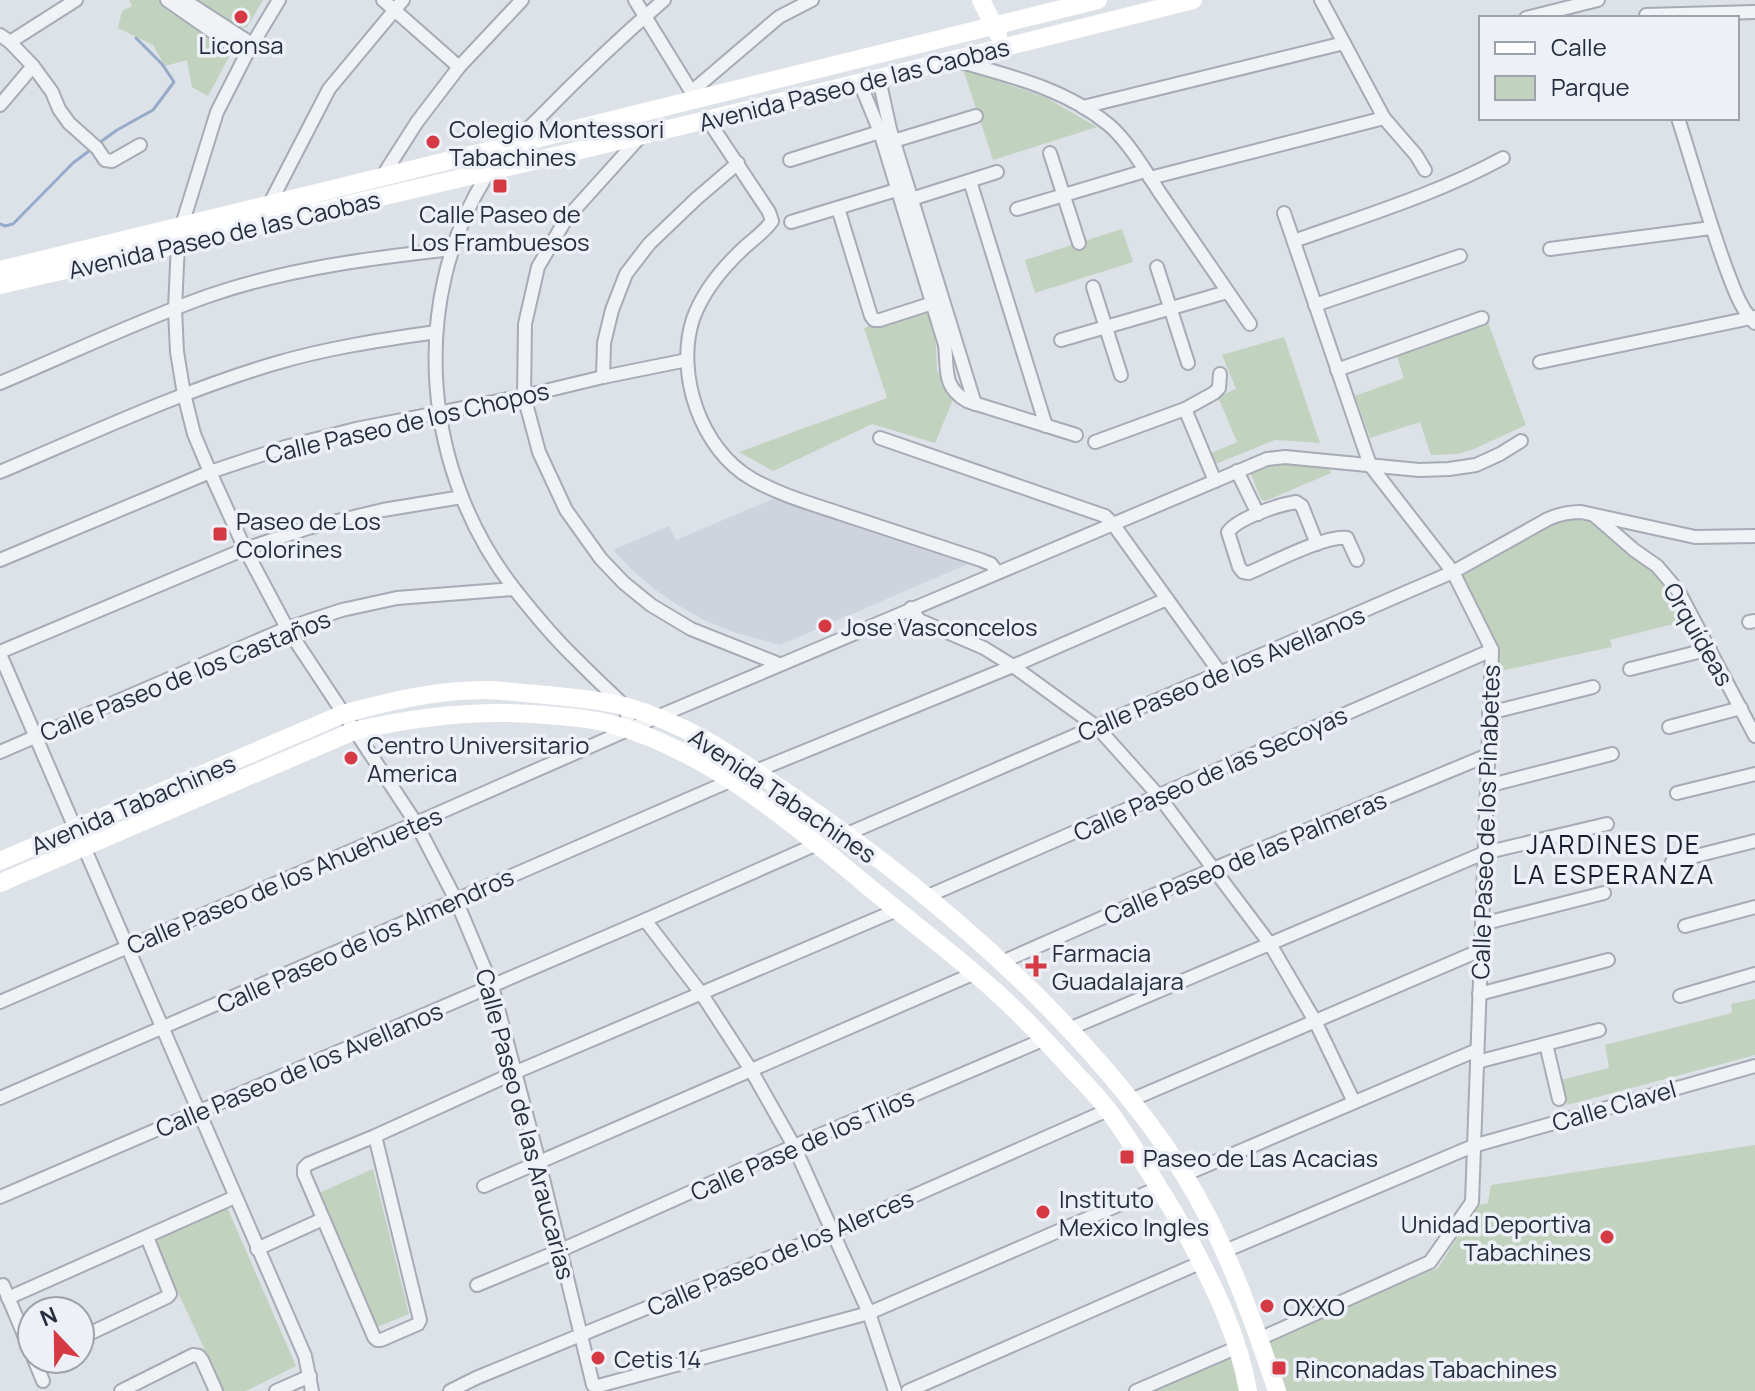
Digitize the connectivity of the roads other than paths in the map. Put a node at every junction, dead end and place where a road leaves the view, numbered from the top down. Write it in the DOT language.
graph roads {
  1 [pos="76,0"];
  2 [pos="167,0"];
  3 [pos="184,0"];
  4 [pos="279,0"];
  5 [pos="383,0"];
  6 [pos="522,0"];
  7 [pos="635,0"];
  8 [pos="664,0"];
  9 [pos="812,0"];
  10 [pos="981,0"];
  11 [pos="1098,0"];
  12 [pos="1193,0"];
  13 [pos="1321,0"];
  14 [pos="1598,0"];
  15 [pos="398,5"];
  16 [pos="1755,12"];
  17 [pos="1562,14"];
  18 [pos="645,16"];
  19 [pos="1669,16"];
  20 [pos="994,25"];
  21 [pos="5,38"];
  22 [pos="1344,43"];
  23 [pos="1005,47"];
  24 [pos="249,50"];
  25 [pos="955,60"];
  26 [pos="33,66"];
  27 [pos="459,67"];
  28 [pos="774,80"];
  29 [pos="880,83"];
  30 [pos="862,88"];
  31 [pos="694,96"];
  32 [pos="781,102"];
  33 [pos="0,105"];
  34 [pos="1083,107"];
  35 [pos="976,116"];
  36 [pos="1384,118"];
  37 [pos="708,120"];
  38 [pos="1679,120"];
  39 [pos="644,134"];
  40 [pos="887,136"];
  41 [pos="513,144"];
  42 [pos="140,145"];
  43 [pos="1050,153"];
  44 [pos="1503,158"];
  45 [pos="790,160"];
  46 [pos="738,163"];
  47 [pos="1425,170"];
  48 [pos="997,172"];
  49 [pos="488,173"];
  50 [pos="1148,175"];
  51 [pos="382,177"];
  52 [pos="970,181"];
  53 [pos="905,194"];
  54 [pos="1063,195"];
  55 [pos="269,205"];
  56 [pos="838,208"];
  57 [pos="1017,209"];
  58 [pos="1284,213"];
  59 [pos="791,222"];
  60 [pos="1711,228"];
  61 [pos="180,234"];
  62 [pos="1294,241"];
  63 [pos="1079,243"];
  64 [pos="452,249"];
  65 [pos="1550,249"];
  66 [pos="1460,256"];
  67 [pos="1157,267"];
  68 [pos="0,270"];
  69 [pos="0,285"];
  70 [pos="1093,287"];
  71 [pos="1227,292"];
  72 [pos="937,302"];
  73 [pos="1315,305"];
  74 [pos="1170,308"];
  75 [pos="175,309"];
  76 [pos="1482,318"];
  77 [pos="1753,319"];
  78 [pos="1250,324"];
  79 [pos="1106,327"];
  80 [pos="436,332"];
  81 [pos="1061,340"];
  82 [pos="687,360"];
  83 [pos="1540,362"];
  84 [pos="1188,363"];
  85 [pos="1337,370"];
  86 [pos="1220,374"];
  87 [pos="1121,375"];
  88 [pos="603,377"];
  89 [pos="0,383"];
  90 [pos="184,394"];
  91 [pos="524,396"];
  92 [pos="975,404"];
  93 [pos="1185,409"];
  94 [pos="438,413"];
  95 [pos="1046,426"];
  96 [pos="1076,435"];
  97 [pos="880,438"];
  98 [pos="1521,441"];
  99 [pos="1095,442"];
  100 [pos="1370,465"];
  101 [pos="1237,471"];
  102 [pos="0,472"];
  103 [pos="210,472"];
  104 [pos="1215,481"];
  105 [pos="462,497"];
  106 [pos="1258,514"];
  107 [pos="1592,514"];
  108 [pos="1113,524"];
  109 [pos="1755,536"];
  110 [pos="1317,544"];
  111 [pos="245,549"];
  112 [pos="0,560"];
  113 [pos="1357,560"];
  114 [pos="997,572"];
  115 [pos="1453,572"];
  116 [pos="514,589"];
  117 [pos="1167,599"];
  118 [pos="911,608"];
  119 [pos="287,628"];
  120 [pos="1710,649"];
  121 [pos="1492,650"];
  122 [pos="0,653"];
  123 [pos="779,664"];
  124 [pos="1013,666"];
  125 [pos="1630,669"];
  126 [pos="1221,674"];
  127 [pos="1593,687"];
  128 [pos="624,706"];
  129 [pos="1741,708"];
  130 [pos="1489,713"];
  131 [pos="343,714"];
  132 [pos="657,717"];
  133 [pos="1097,727"];
  134 [pos="1669,727"];
  135 [pos="629,730"];
  136 [pos="354,731"];
  137 [pos="36,736"];
  138 [pos="1755,736"];
  139 [pos="0,752"];
  140 [pos="1612,754"];
  141 [pos="1488,755"];
  142 [pos="756,771"];
  143 [pos="1755,774"];
  144 [pos="730,781"];
  145 [pos="1487,786"];
  146 [pos="1677,793"];
  147 [pos="791,795"];
  148 [pos="1158,795"];
  149 [pos="777,812"];
  150 [pos="416,823"];
  151 [pos="1607,824"];
  152 [pos="75,828"];
  153 [pos="847,834"];
  154 [pos="1755,841"];
  155 [pos="817,844"];
  156 [pos="84,847"];
  157 [pos="1484,853"];
  158 [pos="0,861"];
  159 [pos="1672,862"];
  160 [pos="1213,869"];
  161 [pos="0,883"];
  162 [pos="1604,893"];
  163 [pos="928,896"];
  164 [pos="456,900"];
  165 [pos="1755,907"];
  166 [pos="897,910"];
  167 [pos="645,920"];
  168 [pos="1482,924"];
  169 [pos="1685,926"];
  170 [pos="1270,944"];
  171 [pos="127,947"];
  172 [pos="1481,950"];
  173 [pos="1608,960"];
  174 [pos="1002,962"];
  175 [pos="975,973"];
  176 [pos="1755,974"];
  177 [pos="1020,980"];
  178 [pos="492,986"];
  179 [pos="995,990"];
  180 [pos="701,993"];
  181 [pos="1479,994"];
  182 [pos="1680,996"];
  183 [pos="1041,1001"];
  184 [pos="0,1002"];
  185 [pos="1018,1013"];
  186 [pos="1315,1021"];
  187 [pos="162,1028"];
  188 [pos="1069,1029"];
  189 [pos="1599,1030"];
  190 [pos="1045,1039"];
  191 [pos="1546,1044"];
  192 [pos="1477,1056"];
  193 [pos="1755,1066"];
  194 [pos="751,1070"];
  195 [pos="516,1072"];
  196 [pos="0,1098"];
  197 [pos="1559,1099"];
  198 [pos="1131,1100"];
  199 [pos="1354,1102"];
  200 [pos="1108,1110"];
  201 [pos="198,1112"];
  202 [pos="375,1136"];
  203 [pos="794,1146"];
  204 [pos="1473,1146"];
  205 [pos="539,1162"];
  206 [pos="1184,1175"];
  207 [pos="484,1186"];
  208 [pos="1160,1187"];
  209 [pos="0,1197"];
  210 [pos="235,1197"];
  211 [pos="323,1219"];
  212 [pos="834,1231"];
  213 [pos="147,1237"];
  214 [pos="257,1249"];
  215 [pos="561,1250"];
  216 [pos="1225,1251"];
  217 [pos="1202,1262"];
  218 [pos="3,1285"];
  219 [pos="477,1285"];
  220 [pos="1241,1294"];
  221 [pos="8,1298"];
  222 [pos="1220,1302"];
  223 [pos="869,1313"];
  224 [pos="16,1316"];
  225 [pos="96,1330"];
  226 [pos="582,1334"];
  227 [pos="1259,1339"];
  228 [pos="1238,1347"];
  229 [pos="310,1376"];
  230 [pos="121,1391"];
  231 [pos="216,1391"];
  232 [pos="276,1391"];
  233 [pos="312,1391"];
  234 [pos="450,1391"];
  235 [pos="895,1391"];
  236 [pos="908,1391"];
  237 [pos="1136,1391"];
  238 [pos="1248,1391"];
  239 [pos="1277,1391"];
  1 -- 21 [label="street"];
  2 -- 24 [label="street"];
  3 -- 24 [label="street"];
  4 -- 24 [label="street, Calle Paseo de las Araucarias"];
  5 -- 15 [label="street"];
  6 -- 27 [label="street"];
  7 -- 18 [label="street"];
  8 -- 18 [label="street"];
  9 -- 31 [label="street"];
  10 -- 20 [label="street"];
  11 -- 20 [label="street, Avenida Paseo de las Caobas"];
  12 -- 23 [label="street, Avenida Paseo de las Caobas"];
  13 -- 22 [label="street"];
  14 -- 17 [label="street"];
  15 -- 27 [label="street"];
  15 -- 55 [label="street"];
  16 -- 19 [label="street"];
  18 -- 31 [label="street"];
  18 -- 41 [label="street"];
  20 -- 23 [label="street"];
  20 -- 28 [label="street, Avenida Paseo de las Caobas"];
  21 -- 26 [label="street"];
  22 -- 34 [label="street"];
  22 -- 36 [label="street"];
  23 -- 25 [label="street, Avenida Paseo de las Caobas"];
  24 -- 61 [label="street, Calle Paseo de las Araucarias"];
  25 -- 29 [label="street, Avenida Paseo de las Caobas"];
  25 -- 34 [label="street"];
  26 -- 33 [label="street"];
  26 -- 42 [label="street"];
  27 -- 51 [label="street"];
  28 -- 31 [label="street, Avenida Paseo de las Caobas"];
  28 -- 32 [label="street"];
  29 -- 30 [label="street, Avenida Paseo de las Caobas"];
  29 -- 40 [label="street"];
  30 -- 32 [label="street, Avenida Paseo de las Caobas"];
  30 -- 40 [label="street"];
  31 -- 41 [label="street, Avenida Paseo de las Caobas"];
  32 -- 37 [label="street, Avenida Paseo de las Caobas"];
  34 -- 50 [label="street"];
  35 -- 40 [label="street"];
  36 -- 47 [label="street"];
  36 -- 50 [label="street"];
  37 -- 39 [label="street, Avenida Paseo de las Caobas"];
  37 -- 46 [label="street"];
  38 -- 60 [label="street"];
  39 -- 49 [label="street, Avenida Paseo de las Caobas"];
  39 -- 91 [label="street"];
  40 -- 45 [label="street"];
  40 -- 53 [label="street"];
  41 -- 49 [label="street"];
  41 -- 51 [label="street, Avenida Paseo de las Caobas"];
  43 -- 54 [label="street"];
  44 -- 62 [label="street"];
  46 -- 82 [label="street"];
  46 -- 88 [label="street"];
  48 -- 52 [label="street"];
  49 -- 61 [label="street, Avenida Paseo de las Caobas"];
  49 -- 64 [label="street"];
  50 -- 54 [label="street"];
  50 -- 71 [label="street"];
  51 -- 55 [label="street, Avenida Paseo de las Caobas"];
  52 -- 53 [label="street"];
  52 -- 95 [label="street"];
  53 -- 56 [label="street"];
  53 -- 72 [label="street"];
  54 -- 57 [label="street"];
  54 -- 63 [label="street"];
  55 -- 61 [label="street, Avenida Paseo de las Caobas"];
  56 -- 59 [label="street"];
  56 -- 72 [label="street"];
  58 -- 62 [label="street, Calle Paseo de los Pinabetes"];
  60 -- 65 [label="street"];
  60 -- 77 [label="street"];
  61 -- 68 [label="street, Avenida Paseo de las Caobas"];
  61 -- 69 [label="street, Avenida Paseo de las Caobas"];
  61 -- 75 [label="street, Calle Paseo de las Araucarias"];
  62 -- 73 [label="street, Calle Paseo de los Pinabetes"];
  64 -- 75 [label="street"];
  64 -- 80 [label="street"];
  66 -- 73 [label="street"];
  67 -- 74 [label="street"];
  70 -- 79 [label="street"];
  71 -- 74 [label="street"];
  71 -- 78 [label="street"];
  72 -- 92 [label="street"];
  72 -- 92 [label="street"];
  73 -- 85 [label="street, Calle Paseo de los Pinabetes"];
  74 -- 79 [label="street"];
  74 -- 84 [label="street"];
  75 -- 89 [label="street"];
  75 -- 90 [label="street, Calle Paseo de las Araucarias"];
  76 -- 85 [label="street"];
  77 -- 83 [label="street"];
  79 -- 81 [label="street"];
  79 -- 87 [label="street"];
  80 -- 90 [label="street"];
  80 -- 94 [label="street"];
  82 -- 88 [label="street, Calle Paseo de los Chopos"];
  82 -- 114 [label="street"];
  85 -- 100 [label="street, Calle Paseo de los Pinabetes"];
  86 -- 93 [label="street"];
  88 -- 91 [label="street, Calle Paseo de los Chopos"];
  90 -- 102 [label="street"];
  90 -- 103 [label="street, Calle Paseo de las Araucarias"];
  91 -- 94 [label="street, Calle Paseo de los Chopos"];
  91 -- 123 [label="street"];
  92 -- 95 [label="street"];
  93 -- 99 [label="street"];
  93 -- 104 [label="street"];
  94 -- 103 [label="street, Calle Paseo de los Chopos"];
  94 -- 105 [label="street"];
  95 -- 96 [label="street"];
  97 -- 108 [label="street"];
  98 -- 100 [label="street, Calle Paseo de los Ahuehuetes"];
  100 -- 101 [label="street, Calle Paseo de los Ahuehuetes"];
  100 -- 115 [label="street, Calle Paseo de los Pinabetes"];
  101 -- 104 [label="street, Calle Paseo de los Ahuehuetes"];
  101 -- 106 [label="street"];
  103 -- 111 [label="street, Calle Paseo de las Araucarias"];
  103 -- 112 [label="street, Calle Paseo de los Chopos"];
  104 -- 108 [label="street, Calle Paseo de los Ahuehuetes"];
  105 -- 111 [label="street"];
  105 -- 116 [label="street"];
  106 -- 110 [label="street"];
  106 -- 110 [label="street"];
  107 -- 109 [label="street, Calle Paseo de los Avellanos"];
  107 -- 115 [label="street, Calle Paseo de los Avellanos"];
  107 -- 120 [label="street, Orquídeas"];
  108 -- 114 [label="street, Calle Paseo de los Ahuehuetes"];
  108 -- 117 [label="street"];
  110 -- 113 [label="street"];
  111 -- 119 [label="street, Calle Paseo de las Araucarias"];
  111 -- 122 [label="street"];
  114 -- 118 [label="street, Calle Paseo de los Ahuehuetes"];
  115 -- 121 [label="street, Calle Paseo de los Pinabetes"];
  115 -- 126 [label="street, Calle Paseo de los Avellanos"];
  116 -- 119 [label="street, Calle Paseo de los Castaños"];
  116 -- 128 [label="street"];
  117 -- 124 [label="street"];
  117 -- 126 [label="street"];
  118 -- 123 [label="street, Calle Paseo de los Ahuehuetes"];
  118 -- 124 [label="street"];
  119 -- 131 [label="street, Calle Paseo de las Araucarias"];
  119 -- 137 [label="street, Calle Paseo de los Castaños"];
  120 -- 125 [label="street"];
  120 -- 129 [label="street, Orquídeas"];
  121 -- 130 [label="street, Calle Paseo de los Pinabetes"];
  121 -- 148 [label="street, Calle Paseo de las Secoyas"];
  122 -- 137 [label="street"];
  123 -- 132 [label="street, Calle Paseo de los Ahuehuetes"];
  124 -- 133 [label="street"];
  124 -- 142 [label="street"];
  126 -- 133 [label="street, Calle Paseo de los Avellanos"];
  127 -- 130 [label="street"];
  128 -- 131 [label="street, Avenida Tabachines"];
  128 -- 132 [label="street, Avenida Tabachines"];
  128 -- 135 [label="street"];
  129 -- 134 [label="street"];
  129 -- 138 [label="street, Orquídeas"];
  130 -- 141 [label="street, Calle Paseo de los Pinabetes"];
  131 -- 136 [label="street, Calle Paseo de las Araucarias"];
  131 -- 152 [label="street, Avenida Tabachines"];
  132 -- 135 [label="street, Calle Paseo de los Ahuehuetes"];
  132 -- 142 [label="street, Avenida Tabachines"];
  133 -- 148 [label="street"];
  133 -- 153 [label="street, Calle Paseo de los Avellanos"];
  135 -- 136 [label="street, Avenida Tabachines"];
  135 -- 144 [label="street, Avenida Tabachines"];
  135 -- 150 [label="street, Calle Paseo de los Ahuehuetes"];
  136 -- 150 [label="street, Calle Paseo de las Araucarias"];
  136 -- 156 [label="street, Avenida Tabachines"];
  137 -- 139 [label="street, Calle Paseo de los Castaños"];
  137 -- 152 [label="street"];
  140 -- 145 [label="street"];
  141 -- 145 [label="street, Calle Paseo de los Pinabetes"];
  141 -- 160 [label="street, Calle Paseo de las Palmeras"];
  142 -- 147 [label="street, Avenida Tabachines"];
  143 -- 146 [label="street"];
  144 -- 149 [label="street, Avenida Tabachines"];
  144 -- 164 [label="street, Calle Paseo de los Almendros"];
  145 -- 157 [label="street, Calle Paseo de los Pinabetes"];
  147 -- 149 [label="street"];
  147 -- 153 [label="street, Avenida Tabachines"];
  148 -- 160 [label="street"];
  148 -- 163 [label="street, Calle Paseo de las Secoyas"];
  149 -- 155 [label="street, Avenida Tabachines"];
  150 -- 164 [label="street, Calle Paseo de las Araucarias"];
  150 -- 171 [label="street, Calle Paseo de los Ahuehuetes"];
  151 -- 157 [label="street"];
  152 -- 158 [label="street, Avenida Tabachines"];
  153 -- 163 [label="street, Avenida Tabachines"];
  154 -- 159 [label="street"];
  155 -- 166 [label="street, Avenida Tabachines"];
  155 -- 167 [label="street, Calle Paseo de los Avellanos"];
  156 -- 161 [label="street, Avenida Tabachines"];
  156 -- 171 [label="street"];
  157 -- 168 [label="street, Calle Paseo de los Pinabetes"];
  157 -- 170 [label="street"];
  160 -- 170 [label="street"];
  160 -- 174 [label="street, Calle Paseo de las Palmeras"];
  162 -- 168 [label="street"];
  163 -- 174 [label="street, Avenida Tabachines"];
  164 -- 178 [label="street, Calle Paseo de las Araucarias"];
  164 -- 187 [label="street, Calle Paseo de los Almendros"];
  165 -- 169 [label="street"];
  166 -- 175 [label="street, Avenida Tabachines"];
  166 -- 180 [label="street"];
  167 -- 178 [label="street, Calle Paseo de los Avellanos"];
  167 -- 180 [label="street"];
  168 -- 172 [label="street, Calle Paseo de los Pinabetes"];
  170 -- 186 [label="street"];
  170 -- 188 [label="street"];
  171 -- 184 [label="street, Calle Paseo de los Ahuehuetes"];
  171 -- 187 [label="street"];
  172 -- 181 [label="street, Calle Paseo de los Pinabetes"];
  172 -- 186 [label="street"];
  173 -- 181 [label="street"];
  174 -- 177 [label="street, Avenida Tabachines"];
  175 -- 179 [label="street, Avenida Tabachines"];
  175 -- 194 [label="street"];
  176 -- 182 [label="street"];
  177 -- 179 [label="street"];
  177 -- 183 [label="street, Avenida Tabachines"];
  178 -- 195 [label="street, Calle Paseo de las Araucarias"];
  178 -- 201 [label="street, Calle Paseo de los Avellanos"];
  179 -- 185 [label="street, Avenida Tabachines"];
  180 -- 194 [label="street"];
  180 -- 195 [label="street"];
  181 -- 192 [label="street, Calle Paseo de los Pinabetes"];
  183 -- 185 [label="street"];
  183 -- 188 [label="street, Avenida Tabachines"];
  185 -- 190 [label="street, Avenida Tabachines"];
  186 -- 198 [label="street"];
  186 -- 199 [label="street"];
  187 -- 196 [label="street, Calle Paseo de los Almendros"];
  187 -- 201 [label="street"];
  188 -- 198 [label="street, Avenida Tabachines"];
  189 -- 191 [label="street"];
  190 -- 200 [label="street, Avenida Tabachines"];
  190 -- 203 [label="street, Calle Pase de los Tilos"];
  191 -- 192 [label="street"];
  191 -- 197 [label="street"];
  192 -- 199 [label="street"];
  192 -- 204 [label="street, Calle Paseo de los Pinabetes"];
  193 -- 204 [label="street, Calle Clavel"];
  194 -- 203 [label="street"];
  194 -- 205 [label="street"];
  195 -- 202 [label="street"];
  195 -- 205 [label="street, Calle Paseo de las Araucarias"];
  198 -- 206 [label="street, Avenida Tabachines"];
  199 -- 206 [label="street"];
  200 -- 208 [label="street, Avenida Tabachines"];
  200 -- 212 [label="street, Calle Paseo de los Alerces"];
  201 -- 209 [label="street, Calle Paseo de los Avellanos"];
  201 -- 210 [label="street"];
  202 -- 211 [label="street"];
  202 -- 211 [label="street"];
  203 -- 212 [label="street"];
  203 -- 215 [label="street, Calle Pase de los Tilos"];
  204 -- 216 [label="street, Calle Clavel"];
  204 -- 227 [label="street, Calle Paseo de los Pinabetes"];
  205 -- 207 [label="street"];
  205 -- 215 [label="street, Calle Paseo de las Araucarias"];
  206 -- 216 [label="street, Avenida Tabachines"];
  208 -- 217 [label="street, Avenida Tabachines"];
  208 -- 223 [label="street"];
  210 -- 213 [label="street"];
  210 -- 214 [label="street"];
  211 -- 214 [label="street"];
  212 -- 223 [label="street"];
  212 -- 226 [label="street, Calle Paseo de los Alerces"];
  213 -- 221 [label="street"];
  213 -- 225 [label="street"];
  214 -- 229 [label="street"];
  215 -- 219 [label="street, Calle Pase de los Tilos"];
  215 -- 226 [label="street, Calle Paseo de las Araucarias"];
  216 -- 220 [label="street, Avenida Tabachines"];
  217 -- 222 [label="street, Avenida Tabachines"];
  217 -- 236 [label="street"];
  218 -- 221 [label="street"];
  220 -- 222 [label="street"];
  220 -- 227 [label="street, Avenida Tabachines"];
  221 -- 224 [label="street"];
  222 -- 228 [label="street, Avenida Tabachines"];
  223 -- 226 [label="street, Calle Paseo de las Araucarias"];
  223 -- 235 [label="street"];
  226 -- 234 [label="street, Calle Paseo de los Alerces"];
  227 -- 239 [label="street, Avenida Tabachines"];
  228 -- 237 [label="street"];
  228 -- 238 [label="street, Avenida Tabachines"];
  229 -- 232 [label="street"];
  229 -- 233 [label="street"];
  230 -- 231 [label="street"];
}
